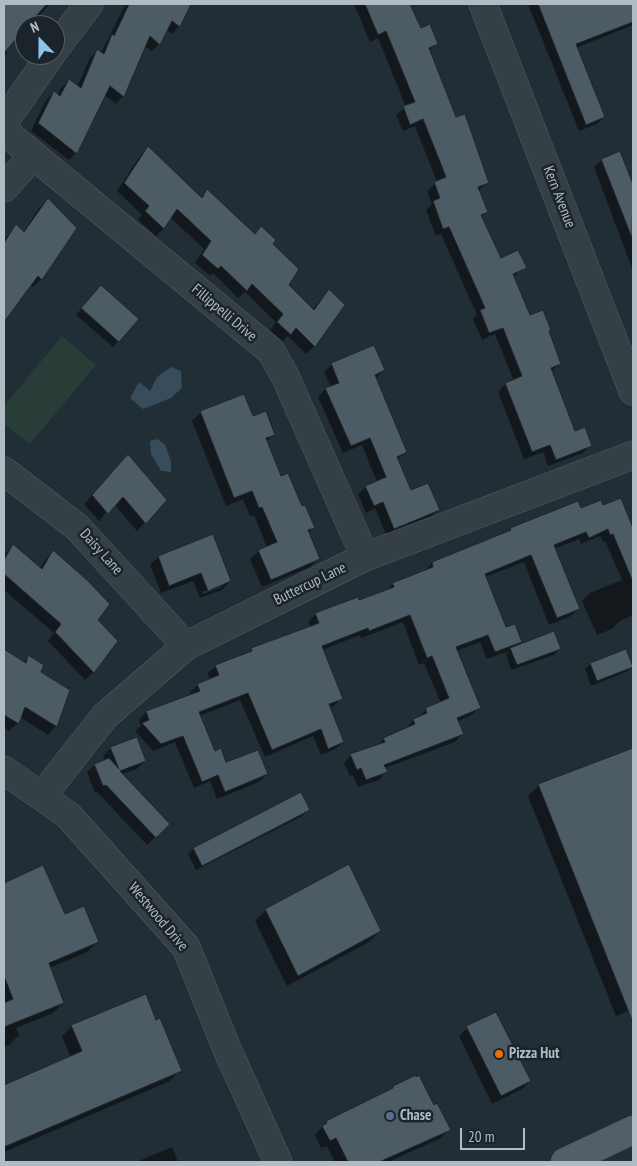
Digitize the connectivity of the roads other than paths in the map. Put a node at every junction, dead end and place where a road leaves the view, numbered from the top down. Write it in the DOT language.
graph roads {
  1 [pos="89,4"];
  2 [pos="482,4"];
  3 [pos="65,36"];
  4 [pos="44,65"];
  5 [pos="4,122"];
  6 [pos="4,131"];
  7 [pos="33,156"];
  8 [pos="4,188"];
  9 [pos="633,391"];
  10 [pos="633,454"];
  11 [pos="4,471"];
  12 [pos="365,557"];
  13 [pos="186,646"];
  14 [pos="4,770"];
  15 [pos="42,796"];
  16 [pos="633,1130"];
  17 [pos="278,1162"];
  18 [pos="565,1162"];
  1 -- 3 [label="street"];
  2 -- 9 [label="street, Kern Avenue"];
  4 -- 5 [label="street"];
  6 -- 7 [label="street, Fillippelli Drive"];
  7 -- 8 [label="street"];
  7 -- 12 [label="street, Fillippelli Drive"];
  10 -- 12 [label="street, Buttercup Lane"];
  11 -- 13 [label="street, Daisy Lane"];
  12 -- 13 [label="street, Buttercup Lane"];
  13 -- 15 [label="street, Buttercup Lane"];
  14 -- 15 [label="street, Westwood Drive"];
  15 -- 17 [label="street, Westwood Drive"];
  16 -- 18 [label="main road"];
}
